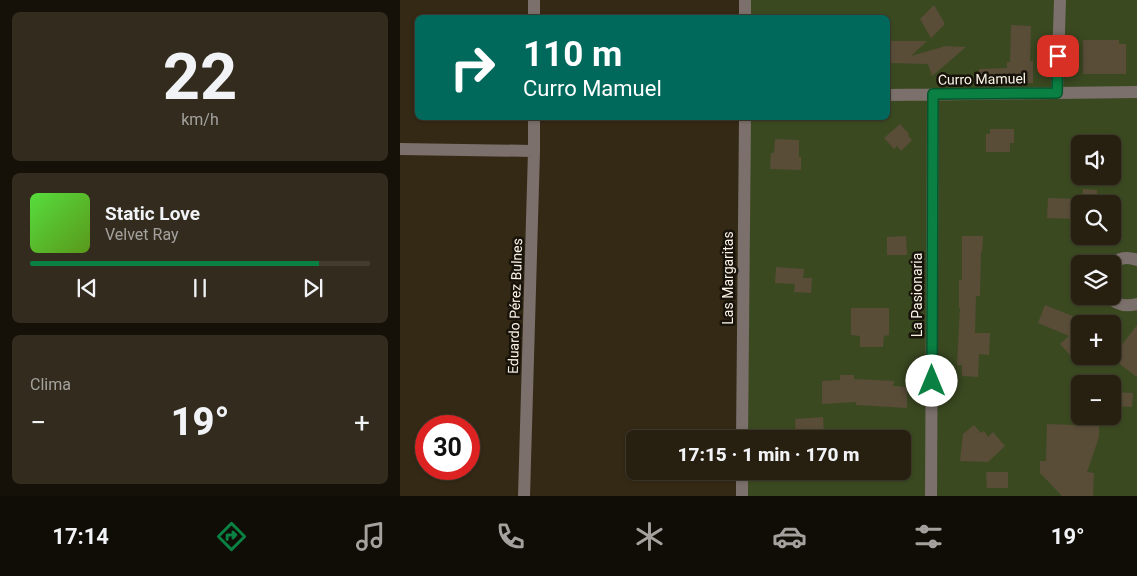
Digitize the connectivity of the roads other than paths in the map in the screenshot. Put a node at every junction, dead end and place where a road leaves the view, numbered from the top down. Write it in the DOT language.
graph roads {
  1 [pos="534,0"];
  2 [pos="746,0"];
  3 [pos="1060,0"];
  4 [pos="534,15"];
  5 [pos="745,15"];
  6 [pos="1137,92"];
  7 [pos="1057,93"];
  8 [pos="890,94"];
  9 [pos="933,94"];
  10 [pos="534,120"];
  11 [pos="745,120"];
  12 [pos="400,149"];
  13 [pos="534,151"];
  14 [pos="1121,259"];
  15 [pos="1137,260"];
  16 [pos="1137,304"];
  17 [pos="1120,305"];
  18 [pos="742,430"];
  19 [pos="742,480"];
  20 [pos="524,496"];
  21 [pos="742,496"];
  22 [pos="931,496"];
  1 -- 4 [label="street"];
  2 -- 5 [label="street"];
  3 -- 7 [label="street"];
  6 -- 7 [label="street, Curro Mamuel"];
  7 -- 9 [label="street, Curro Mamuel"];
  8 -- 9 [label="street, Curro Mamuel"];
  9 -- 22 [label="street, La Pasionaria"];
  10 -- 13 [label="street, Eduardo Pérez Bulnes"];
  11 -- 18 [label="street, Las Margaritas"];
  12 -- 13 [label="street"];
  13 -- 20 [label="street, Eduardo Pérez Bulnes"];
  14 -- 15 [label="street"];
  16 -- 17 [label="street"];
  19 -- 21 [label="street"];
}
